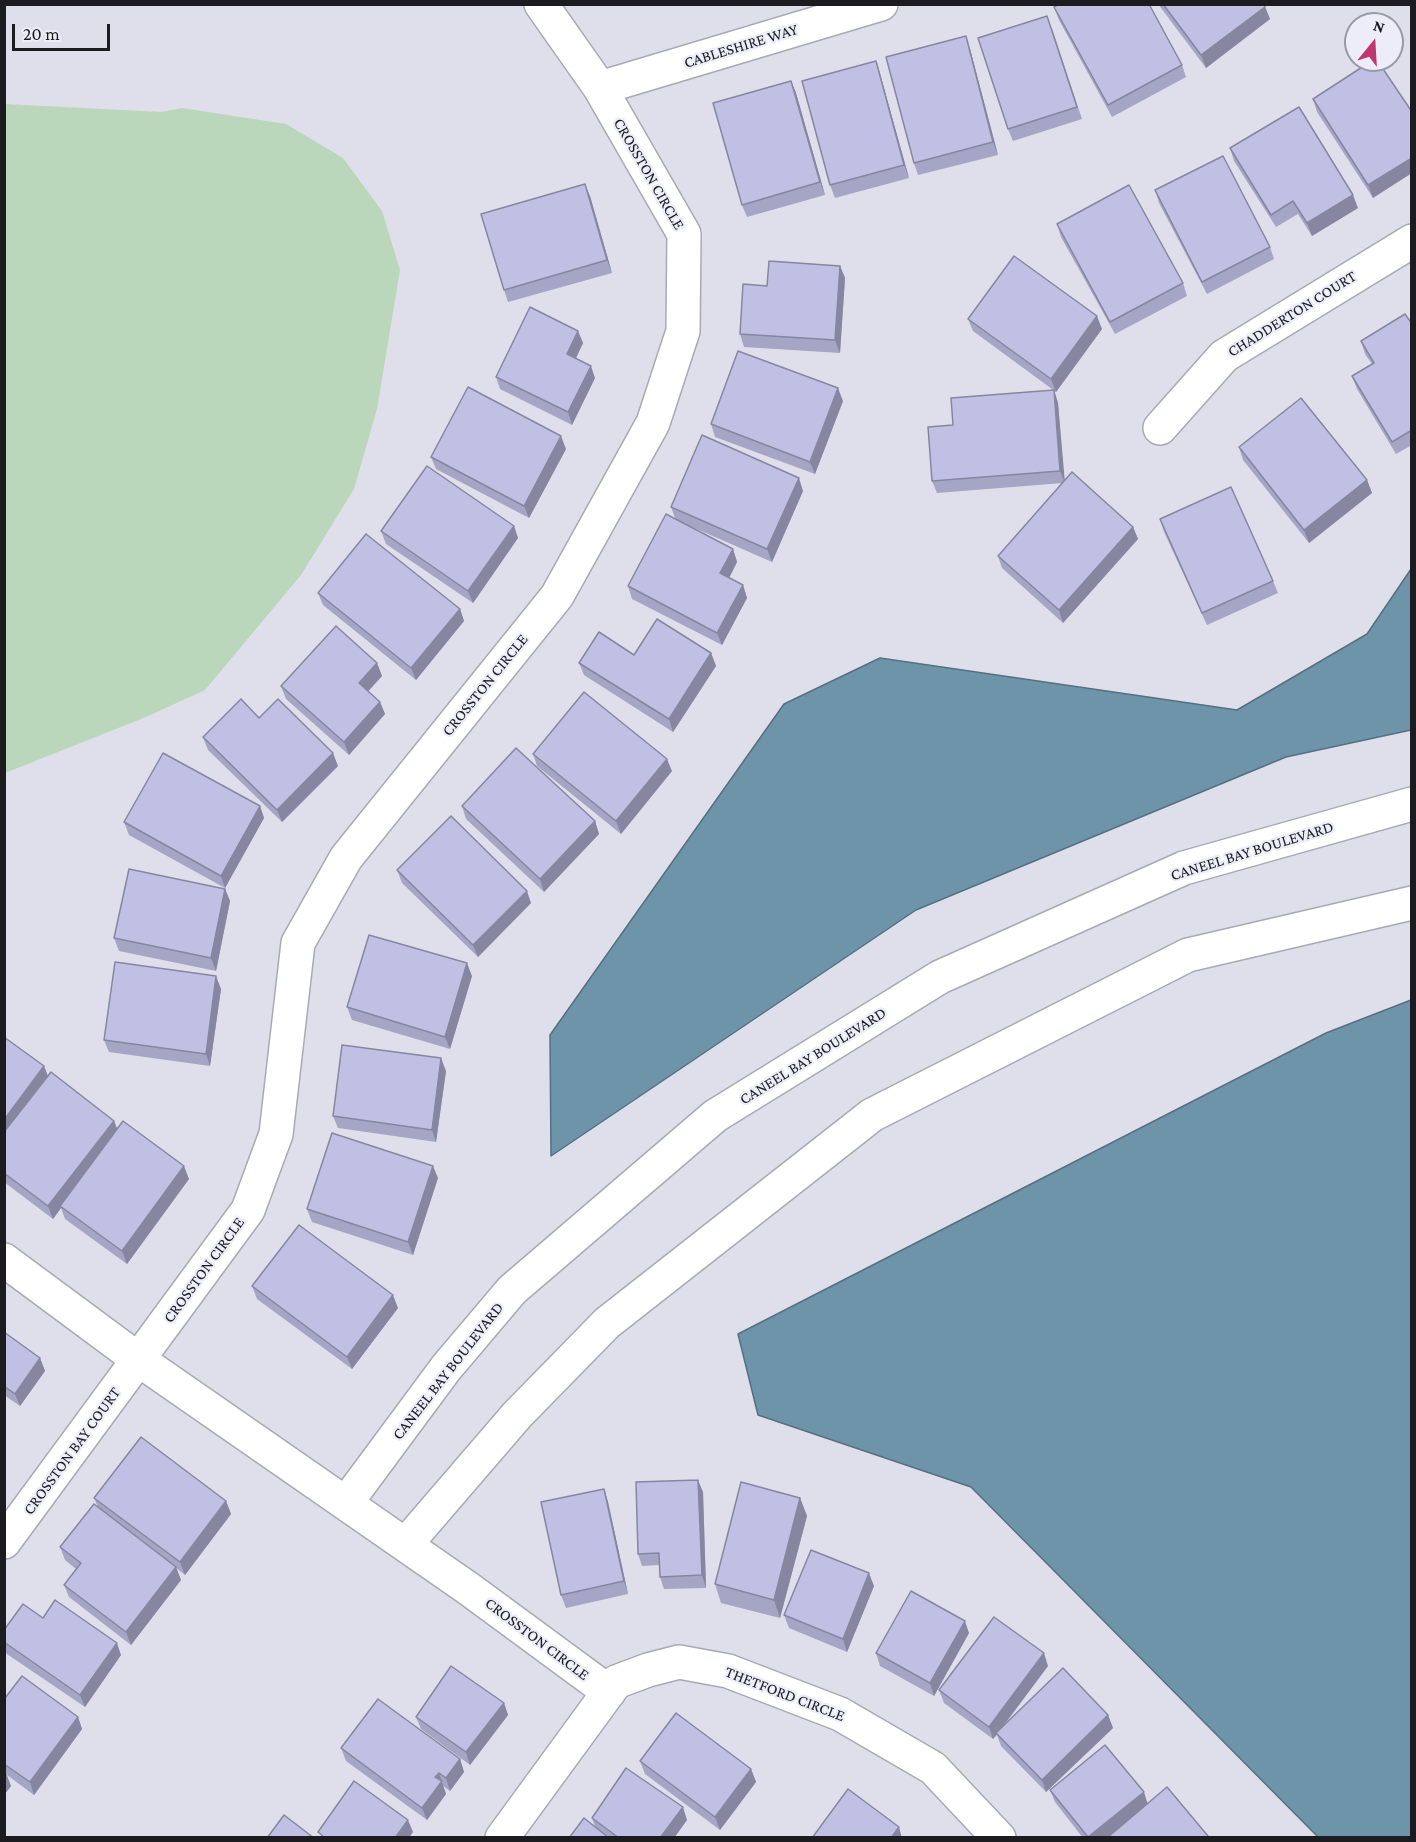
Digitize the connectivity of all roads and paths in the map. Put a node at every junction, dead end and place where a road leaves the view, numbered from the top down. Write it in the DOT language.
graph roads {
  1 [pos="541,4"];
  2 [pos="881,4"];
  3 [pos="600,88"];
  4 [pos="1412,241"];
  5 [pos="1160,428"];
  6 [pos="1412,804"];
  7 [pos="1412,903"];
  8 [pos="4,1260"];
  9 [pos="139,1360"];
  10 [pos="346,1503"];
  11 [pos="4,1542"];
  12 [pos="406,1544"];
  13 [pos="609,1692"];
  14 [pos="502,1838"];
  15 [pos="999,1838"];
  1 -- 3 [label="street, CROSSTON CIRCLE"];
  2 -- 3 [label="street, CABLESHIRE WAY"];
  3 -- 9 [label="street, CROSSTON CIRCLE"];
  4 -- 5 [label="street, CHADDERTON COURT"];
  6 -- 10 [label="street, CANEEL BAY BOULEVARD"];
  7 -- 12 [label="street"];
  8 -- 9 [label="street, CROSSTON CIRCLE"];
  9 -- 10 [label="street, CROSSTON CIRCLE"];
  9 -- 11 [label="street, CROSSTON BAY COURT"];
  10 -- 12 [label="street, CROSSTON CIRCLE"];
  12 -- 13 [label="street, CROSSTON CIRCLE"];
  13 -- 14 [label="street, THETFORD CIRCLE"];
  13 -- 15 [label="street, THETFORD CIRCLE"];
}
